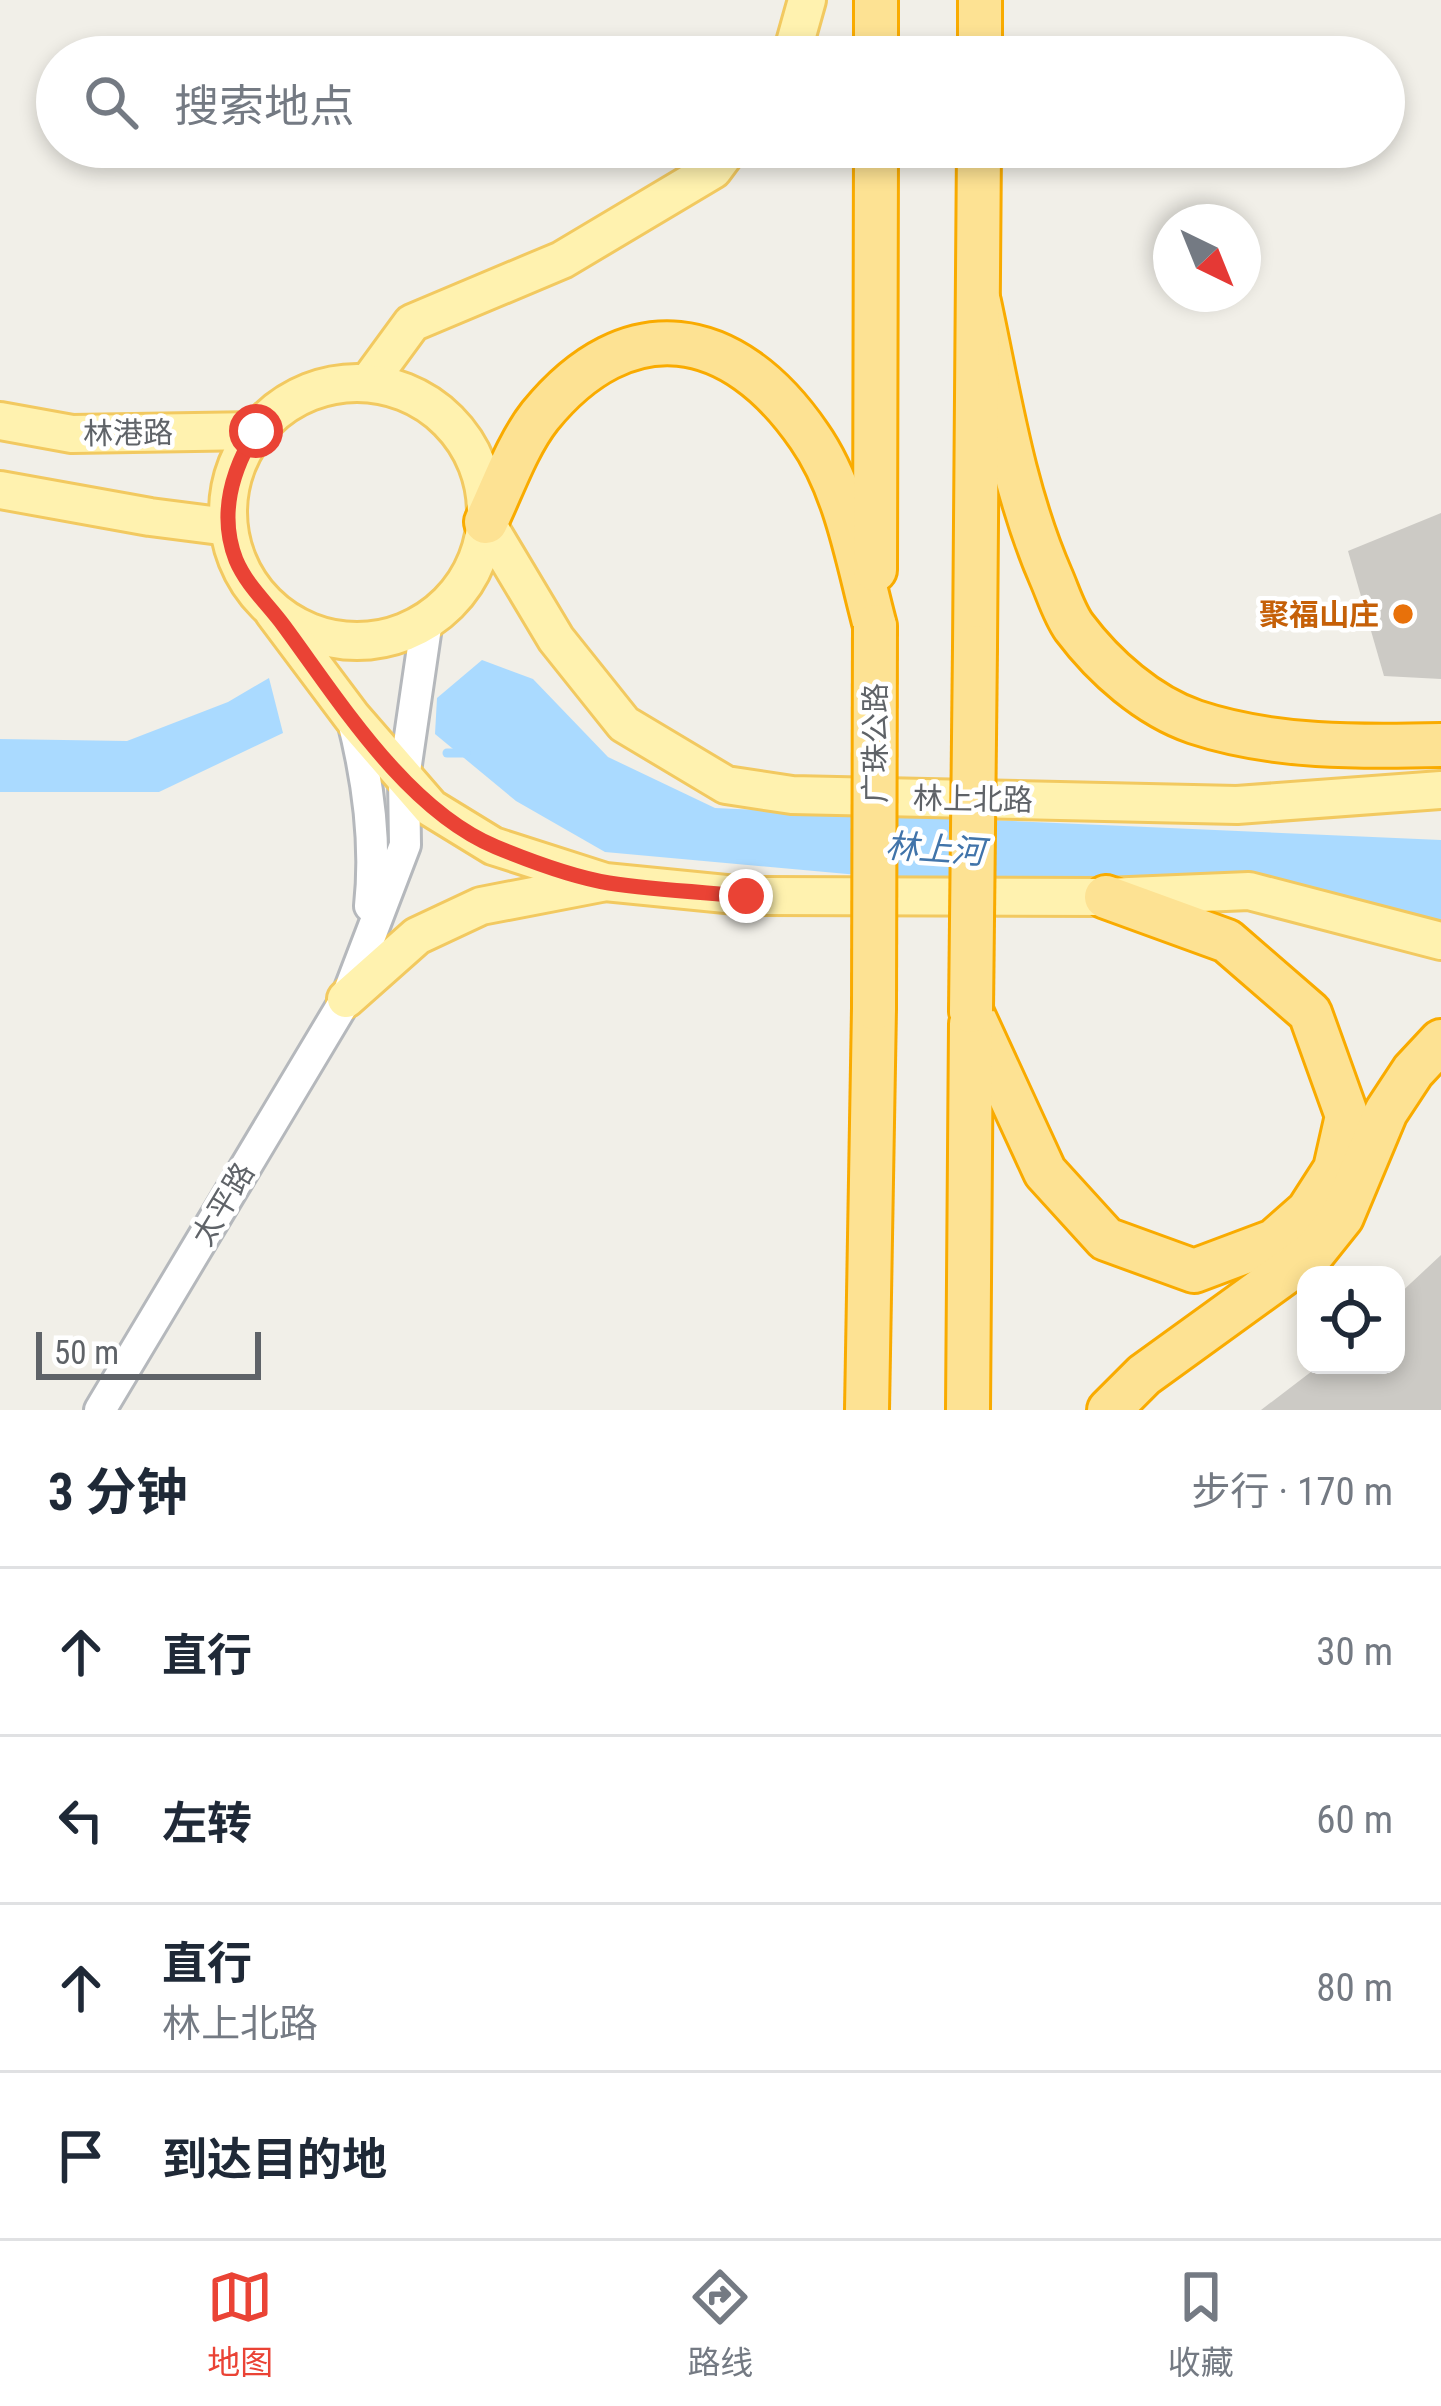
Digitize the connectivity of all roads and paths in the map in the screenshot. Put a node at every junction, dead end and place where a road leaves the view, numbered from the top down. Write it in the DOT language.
graph roads {
  1 [pos="807,0"];
  2 [pos="876,0"];
  3 [pos="980,0"];
  4 [pos="797,36"];
  5 [pos="876,36"];
  6 [pos="980,36"];
  7 [pos="714,168"];
  8 [pos="876,168"];
  9 [pos="980,168"];
  10 [pos="979,302"];
  11 [pos="368,383"];
  12 [pos="0,421"];
  13 [pos="256,431"];
  14 [pos="0,490"];
  15 [pos="486,522"];
  16 [pos="228,527"];
  17 [pos="274,613"];
  18 [pos="428,620"];
  19 [pos="875,626"];
  20 [pos="352,717"];
  21 [pos="1441,745"];
  22 [pos="404,778"];
  23 [pos="1441,790"];
  24 [pos="605,882"];
  25 [pos="1106,897"];
  26 [pos="1441,941"];
  27 [pos="346,999"];
  28 [pos="970,1011"];
  29 [pos="1441,1042"];
  30 [pos="100,1410"];
  31 [pos="867,1410"];
  32 [pos="968,1410"];
  33 [pos="1109,1410"];
  1 -- 4 [label="main road"];
  2 -- 5 [label="highway"];
  3 -- 6 [label="highway"];
  7 -- 11 [label="main road"];
  8 -- 19 [label="highway, 广珠公路"];
  9 -- 10 [label="highway"];
  10 -- 21 [label="highway"];
  10 -- 28 [label="highway, bridge"];
  11 -- 13 [label="main road"];
  11 -- 15 [label="main road"];
  12 -- 13 [label="main road, 林港路"];
  13 -- 16 [label="main road"];
  14 -- 16 [label="main road"];
  15 -- 18 [label="main road"];
  15 -- 19 [label="highway"];
  15 -- 23 [label="main road, 林上北路"];
  16 -- 17 [label="main road"];
  17 -- 18 [label="main road"];
  17 -- 20 [label="main road"];
  18 -- 22 [label="street"];
  19 -- 31 [label="highway, 广珠公路, bridge"];
  20 -- 22 [label="main road"];
  20 -- 27 [label="street"];
  22 -- 24 [label="main road"];
  22 -- 27 [label="street"];
  24 -- 25 [label="main road"];
  24 -- 27 [label="main road"];
  25 -- 26 [label="main road"];
  25 -- 28 [label="highway"];
  27 -- 30 [label="street, 太平路"];
  28 -- 32 [label="highway"];
  29 -- 33 [label="highway"];
}
